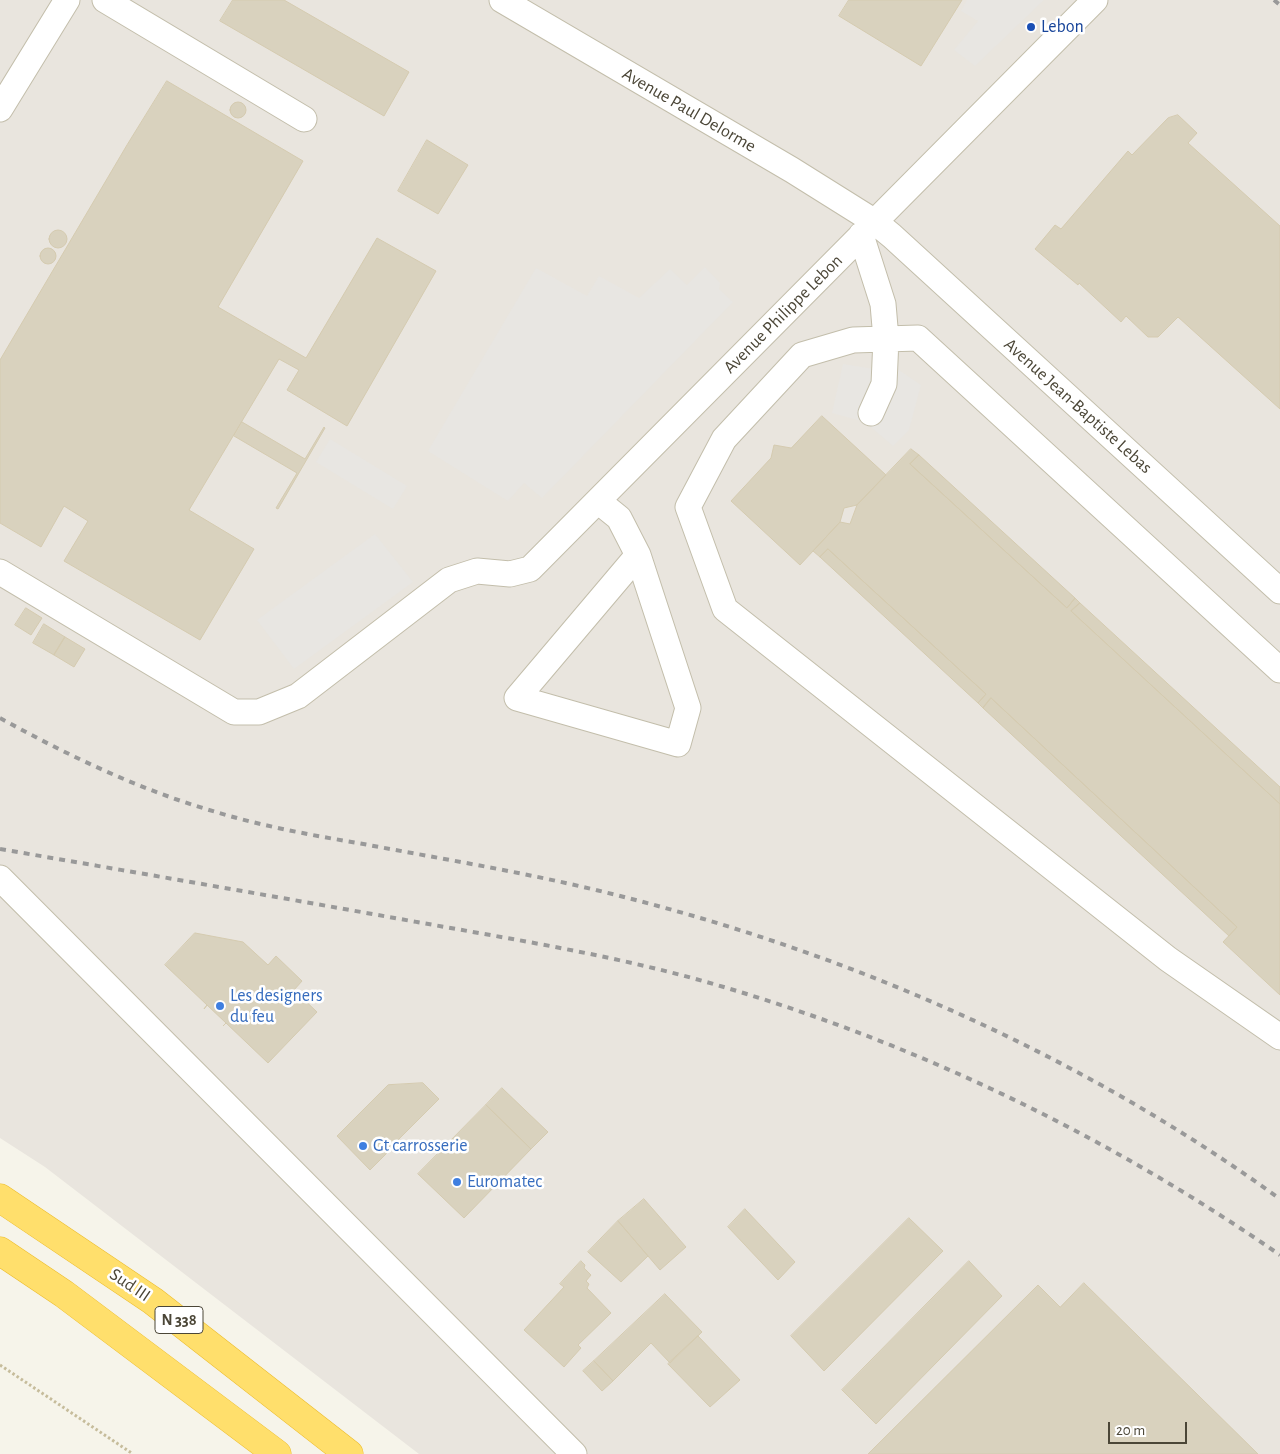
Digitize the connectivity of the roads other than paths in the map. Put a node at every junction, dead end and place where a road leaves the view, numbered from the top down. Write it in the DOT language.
graph roads {
  1 [pos="67,0"];
  2 [pos="105,0"];
  3 [pos="1095,0"];
  4 [pos="516,4"];
  5 [pos="0,109"];
  6 [pos="304,119"];
  7 [pos="868,229"];
  8 [pos="886,339"];
  9 [pos="871,413"];
  10 [pos="598,501"];
  11 [pos="638,555"];
  12 [pos="0,572"];
  13 [pos="1280,591"];
  14 [pos="1280,670"];
  15 [pos="0,878"];
  16 [pos="1280,1037"];
  17 [pos="0,1198"];
  18 [pos="0,1252"];
  19 [pos="277,1454"];
  20 [pos="349,1454"];
  21 [pos="574,1454"];
  1 -- 5 [label="street"];
  2 -- 6 [label="street"];
  3 -- 7 [label="street, Avenue Philippe Lebon"];
  4 -- 7 [label="street, Avenue Paul Delorme"];
  7 -- 8 [label="street"];
  7 -- 10 [label="street, Avenue Philippe Lebon"];
  7 -- 13 [label="street, Avenue Jean-Baptiste Lebas"];
  8 -- 9 [label="street"];
  8 -- 14 [label="street"];
  8 -- 16 [label="street"];
  10 -- 11 [label="street"];
  10 -- 12 [label="street, Avenue Philippe Lebon"];
  11 -- 11 [label="street"];
  15 -- 21 [label="street"];
  17 -- 20 [label="highway, Sud III / N 338"];
  18 -- 19 [label="highway, N 338"];
}
